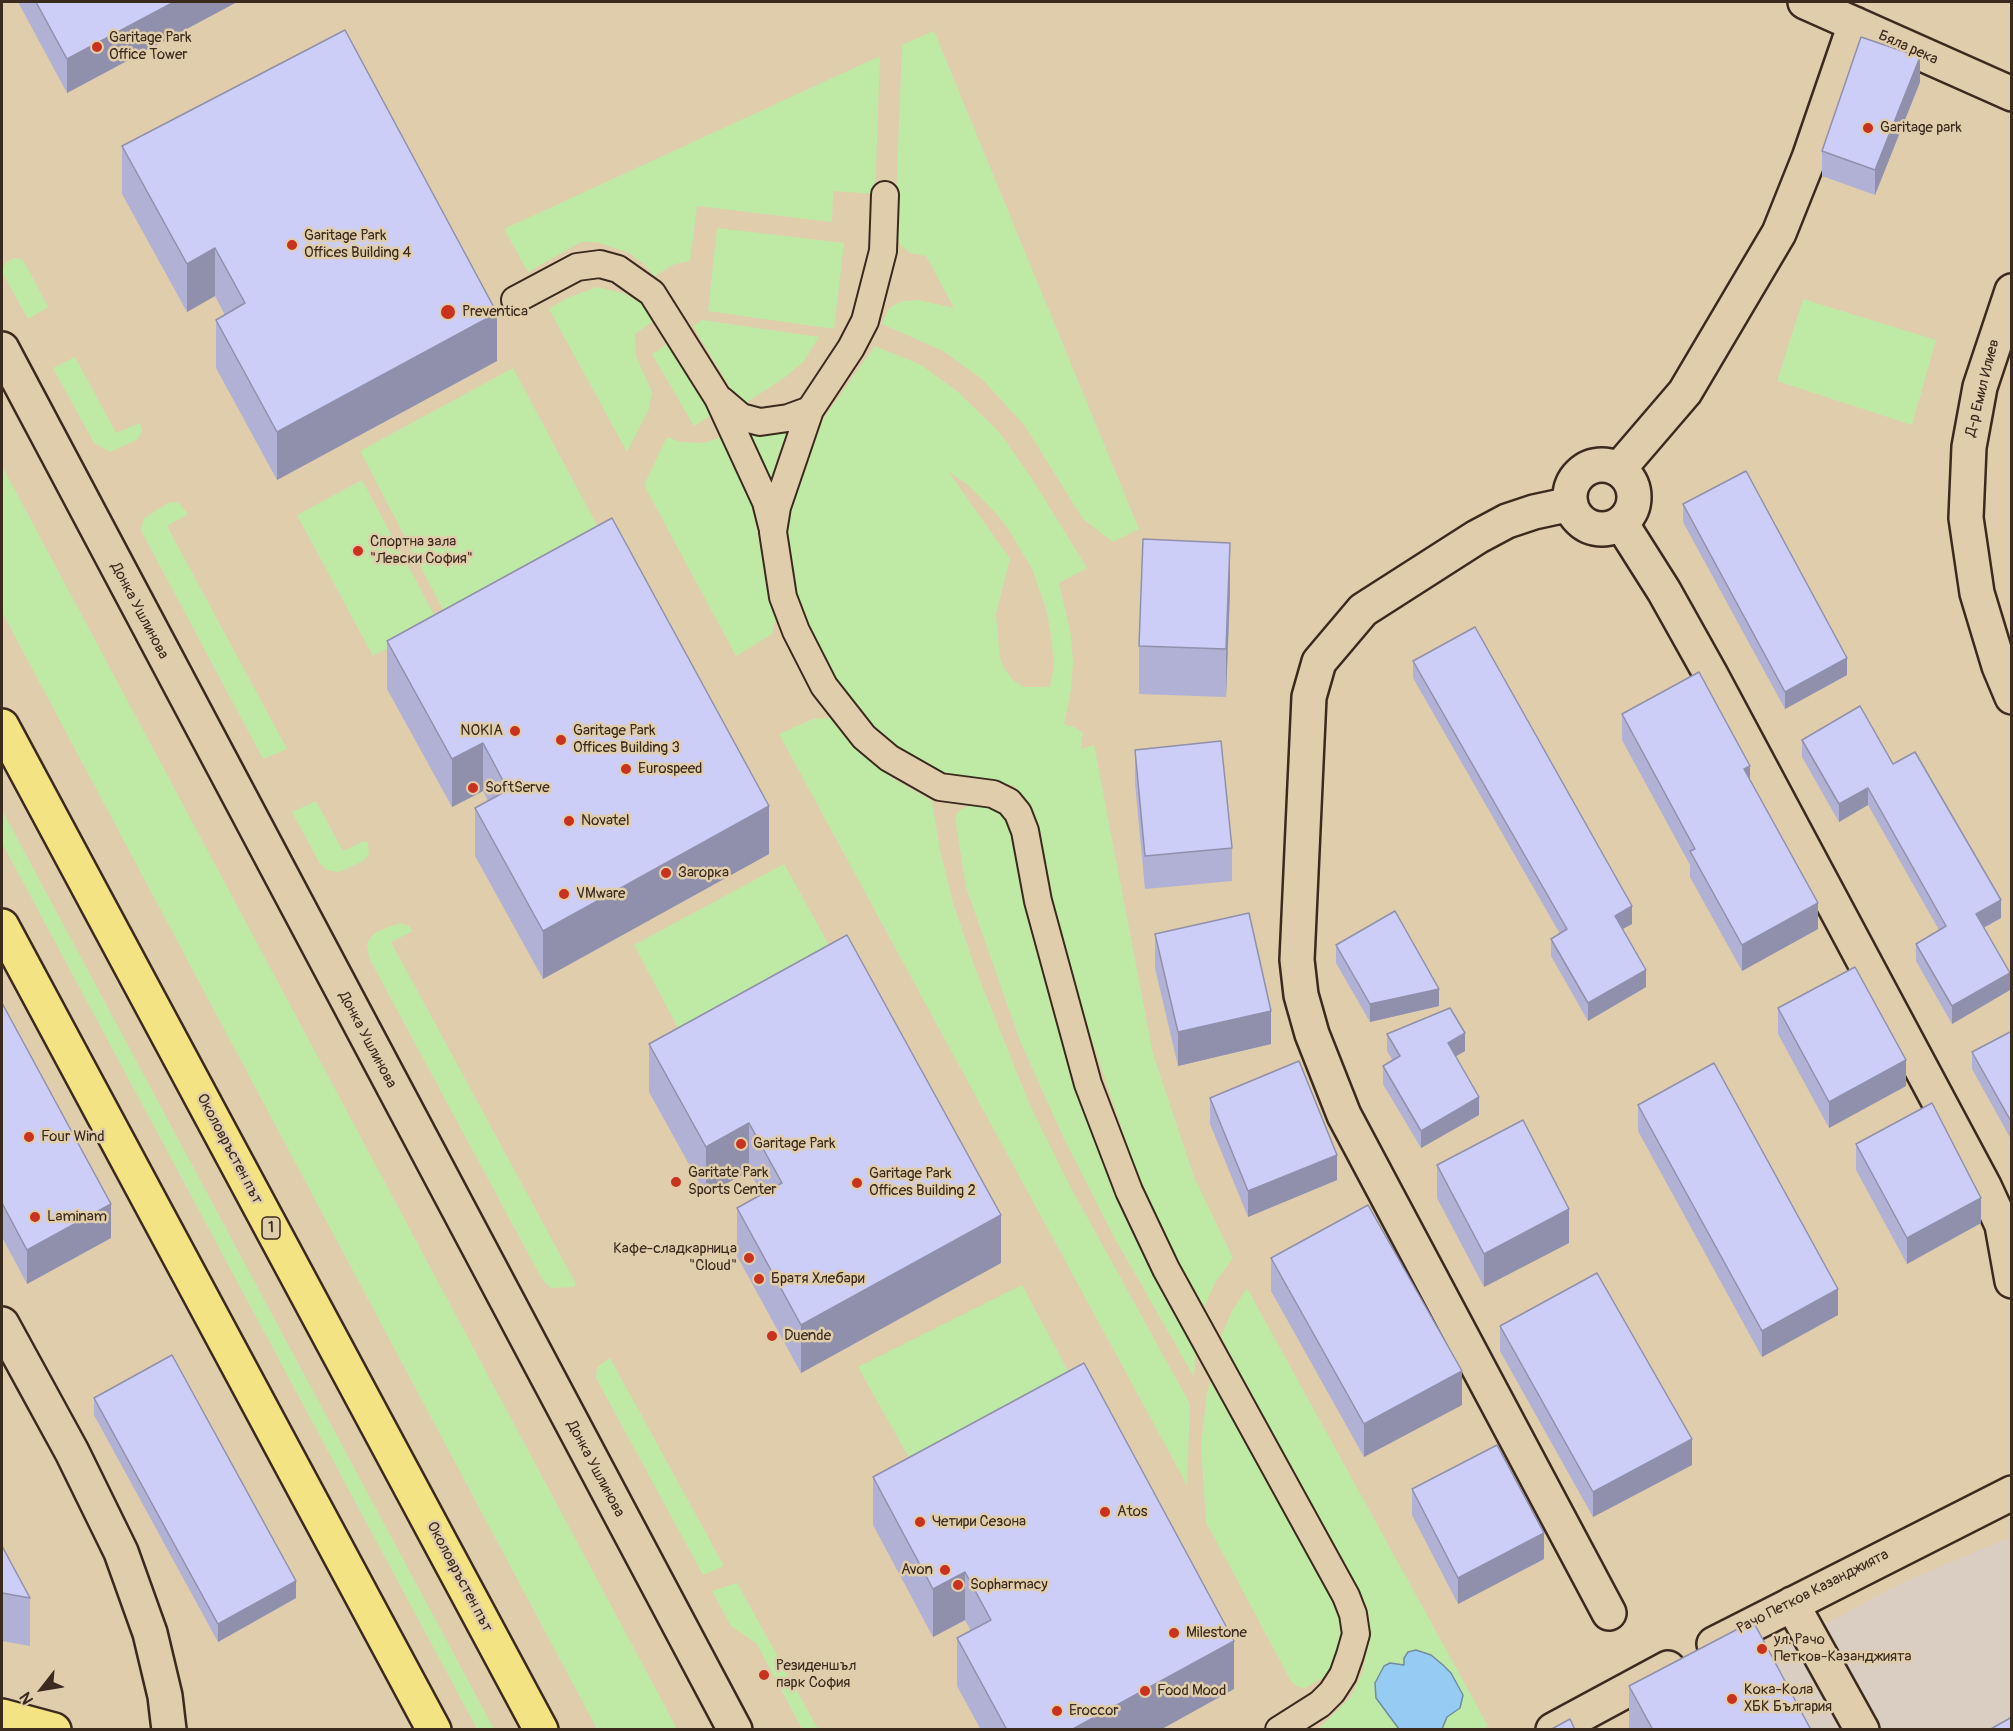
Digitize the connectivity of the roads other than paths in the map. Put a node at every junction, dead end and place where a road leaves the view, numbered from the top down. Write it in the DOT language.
graph roads {
  1 [pos="1805,2"];
  2 [pos="1855,24"];
  3 [pos="2012,94"];
  4 [pos="885,195"];
  5 [pos="2012,291"];
  6 [pos="515,300"];
  7 [pos="2,349"];
  8 [pos="718,398"];
  9 [pos="810,410"];
  10 [pos="1619,469"];
  11 [pos="1571,504"];
  12 [pos="1621,523"];
  13 [pos="773,532"];
  14 [pos="2012,697"];
  15 [pos="2,726"];
  16 [pos="2,926"];
  17 [pos="2012,1281"];
  18 [pos="2,1324"];
  19 [pos="2012,1493"];
  20 [pos="1792,1604"];
  21 [pos="1609,1613"];
  22 [pos="2,1716"];
  23 [pos="54,1730"];
  24 [pos="170,1730"];
  25 [pos="434,1730"];
  26 [pos="541,1730"];
  27 [pos="735,1730"];
  28 [pos="1279,1730"];
  29 [pos="1553,1730"];
  30 [pos="1862,1730"];
  1 -- 2 [label="street, Бяла река"];
  2 -- 3 [label="street, Бяла река"];
  2 -- 10 [label="street"];
  4 -- 9 [label="street"];
  5 -- 14 [label="street, Д-р Емил Илиев"];
  6 -- 8 [label="street"];
  7 -- 27 [label="street, Донка Ушлинова"];
  8 -- 9 [label="street"];
  8 -- 13 [label="street"];
  9 -- 13 [label="street"];
  10 -- 11 [label="street"];
  10 -- 12 [label="street"];
  11 -- 12 [label="street"];
  11 -- 21 [label="street"];
  12 -- 17 [label="street"];
  13 -- 28 [label="street"];
  15 -- 26 [label="main road, Околовръстен път / 1"];
  16 -- 25 [label="main road"];
  18 -- 24 [label="street"];
  19 -- 20 [label="street, Рачо Петков Казанджията"];
  20 -- 29 [label="street, Рачо Петков Казанджията"];
  20 -- 30 [label="street"];
  22 -- 23 [label="main road"];
}
